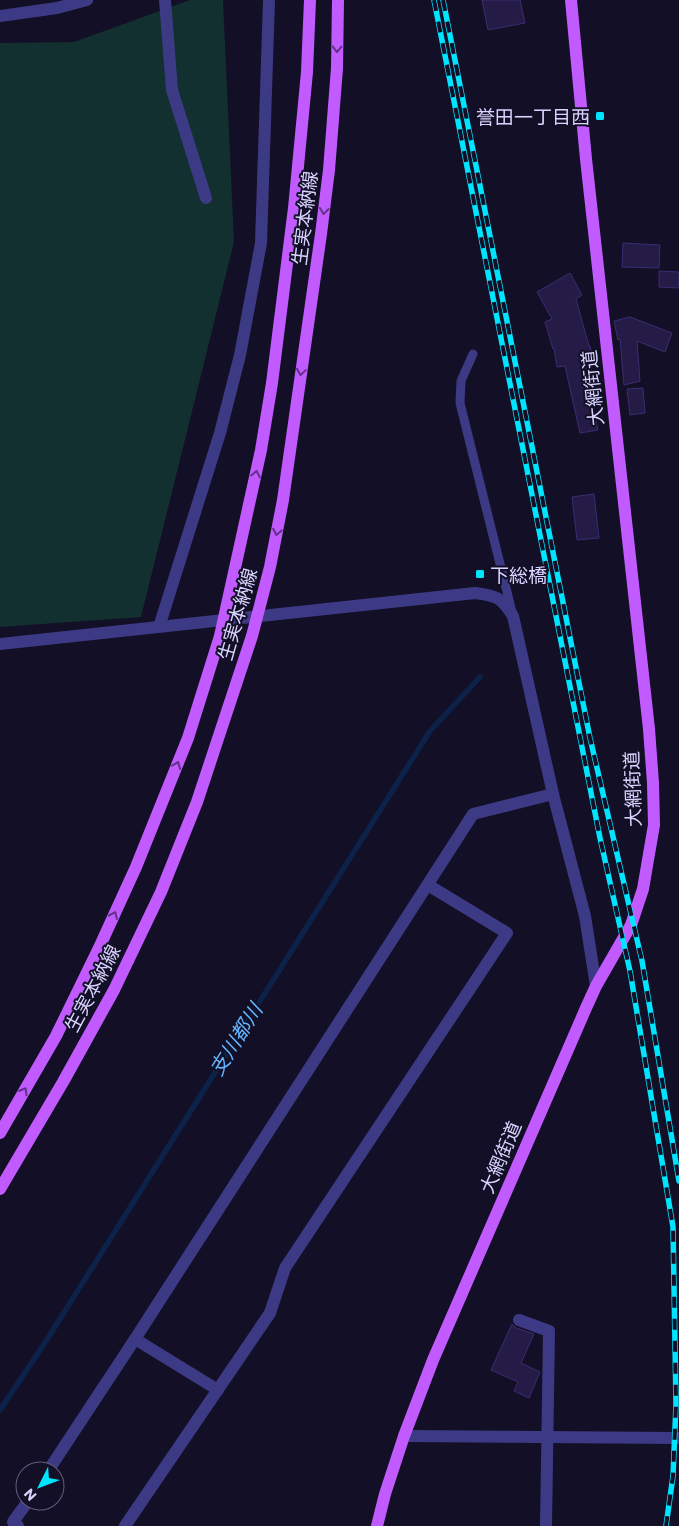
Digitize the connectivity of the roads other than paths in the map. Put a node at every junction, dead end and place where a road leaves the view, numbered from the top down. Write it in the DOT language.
graph roads {
  1 [pos="87,0"];
  2 [pos="165,0"];
  3 [pos="269,0"];
  4 [pos="310,0"];
  5 [pos="338,0"];
  6 [pos="571,0"];
  7 [pos="0,16"];
  8 [pos="206,198"];
  9 [pos="473,354"];
  10 [pos="513,616"];
  11 [pos="159,626"];
  12 [pos="0,644"];
  13 [pos="553,794"];
  14 [pos="428,884"];
  15 [pos="596,986"];
  16 [pos="0,1133"];
  17 [pos="0,1189"];
  18 [pos="519,1320"];
  19 [pos="135,1339"];
  20 [pos="218,1390"];
  21 [pos="404,1436"];
  22 [pos="679,1438"];
  23 [pos="55,1461"];
  24 [pos="21,1511"];
  25 [pos="18,1526"];
  26 [pos="125,1526"];
  27 [pos="377,1526"];
  28 [pos="546,1526"];
  1 -- 7 [label="street"];
  2 -- 8 [label="street"];
  3 -- 11 [label="street"];
  16 -- 4 [label="main road, 生実本納線, one-way"];
  5 -- 17 [label="main road, 生実本納線, one-way"];
  6 -- 15 [label="main road, 大網街道"];
  9 -- 10 [label="lane"];
  10 -- 11 [label="street"];
  10 -- 13 [label="street"];
  11 -- 12 [label="street"];
  13 -- 14 [label="street"];
  13 -- 15 [label="street"];
  14 -- 19 [label="street"];
  14 -- 20 [label="street"];
  15 -- 21 [label="main road, 大網街道"];
  18 -- 28 [label="street"];
  19 -- 20 [label="street"];
  19 -- 23 [label="street"];
  20 -- 26 [label="street"];
  21 -- 22 [label="street"];
  21 -- 27 [label="main road, 大網街道"];
  24 -- 25 [label="street"];
}
